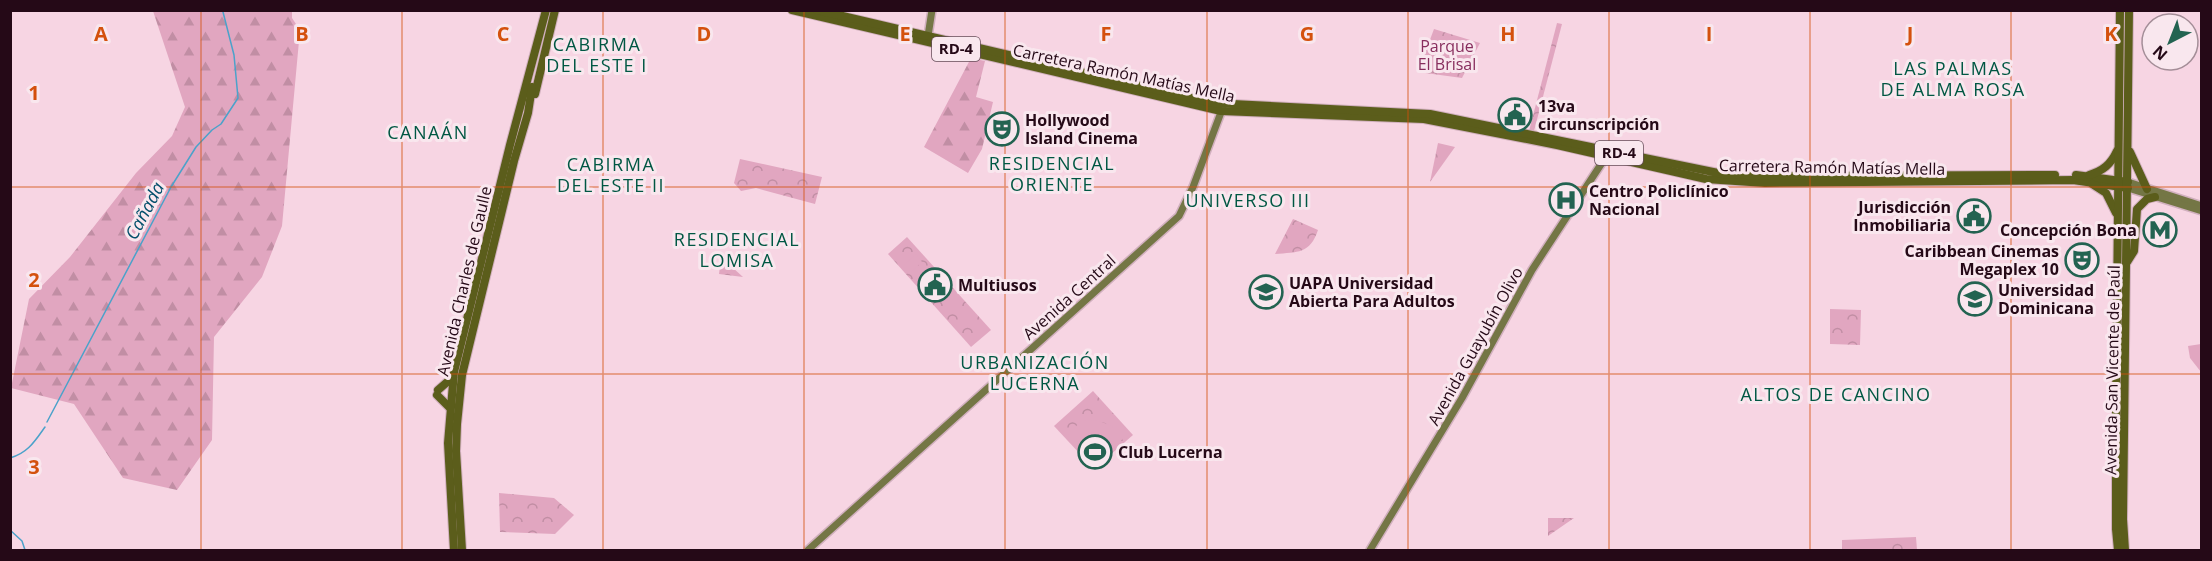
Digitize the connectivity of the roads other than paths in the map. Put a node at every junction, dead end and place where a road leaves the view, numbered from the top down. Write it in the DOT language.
graph roads {
  1 [pos="541,10"];
  2 [pos="546,10"];
  3 [pos="553,10"];
  4 [pos="792,10"];
  5 [pos="817,10"];
  6 [pos="932,10"];
  7 [pos="2120,10"];
  8 [pos="2128,10"];
  9 [pos="928,36"];
  10 [pos="528,94"];
  11 [pos="1222,108"];
  12 [pos="524,111"];
  13 [pos="2119,143"];
  14 [pos="2128,147"];
  15 [pos="1609,154"];
  16 [pos="2086,176"];
  17 [pos="2073,180"];
  18 [pos="2119,183"];
  19 [pos="2128,185"];
  20 [pos="2147,189"];
  21 [pos="2155,197"];
  22 [pos="2202,206"];
  23 [pos="2202,211"];
  24 [pos="2118,222"];
  25 [pos="2127,263"];
  26 [pos="454,376"];
  27 [pos="450,408"];
  28 [pos="454,550"];
  29 [pos="462,550"];
  30 [pos="808,550"];
  31 [pos="1370,550"];
  32 [pos="2118,550"];
  33 [pos="2125,550"];
  1 -- 12 [label="main road"];
  2 -- 10 [label="main road"];
  3 -- 10 [label="main road"];
  3 -- 12 [label="main road"];
  4 -- 11 [label="main road, Carretera Ramón Matías Mella / RD-4"];
  5 -- 9 [label="main road, Carretera Ramón Matías Mella / RD-4"];
  6 -- 9 [label="main road"];
  7 -- 13 [label="main road, Avenida San Vicente de Paúl"];
  8 -- 14 [label="main road, Avenida San Vicente de Paúl"];
  9 -- 11 [label="main road, Carretera Ramón Matías Mella / RD-4"];
  10 -- 12 [label="main road, Avenida Charles de Gaulle"];
  11 -- 15 [label="main road, Carretera Ramón Matías Mella / RD-4"];
  11 -- 30 [label="main road, Avenida Central"];
  12 -- 26 [label="main road, Avenida Charles de Gaulle"];
  12 -- 29 [label="main road, Avenida Charles de Gaulle"];
  13 -- 16 [label="main road"];
  13 -- 18 [label="main road, Avenida San Vicente de Paúl"];
  14 -- 19 [label="main road, Avenida San Vicente de Paúl"];
  14 -- 20 [label="main road"];
  15 -- 16 [label="main road, Carretera Ramón Matías Mella / RD-4"];
  15 -- 17 [label="main road, Carretera Ramón Matías Mella / RD-4"];
  15 -- 31 [label="main road, Avenida Guayubín Olivo"];
  16 -- 18 [label="main road, Carretera Ramón Matías Mella / RD-4"];
  17 -- 18 [label="main road, Carretera Ramón Matías Mella / RD-4"];
  17 -- 24 [label="main road"];
  18 -- 19 [label="main road, RD-4"];
  18 -- 24 [label="main road, Avenida San Vicente de Paúl"];
  19 -- 20 [label="main road, RD-4"];
  19 -- 21 [label="main road, RD-4"];
  19 -- 25 [label="main road, Avenida San Vicente de Paúl"];
  20 -- 22 [label="main road, RD-4"];
  21 -- 23 [label="main road, RD-4"];
  21 -- 25 [label="main road"];
  24 -- 32 [label="main road, Avenida San Vicente de Paúl"];
  25 -- 33 [label="main road, Avenida San Vicente de Paúl"];
  26 -- 27 [label="main road, Avenida Charles de Gaulle"];
  26 -- 27 [label="main road"];
  27 -- 28 [label="main road, Avenida Charles de Gaulle"];
}
